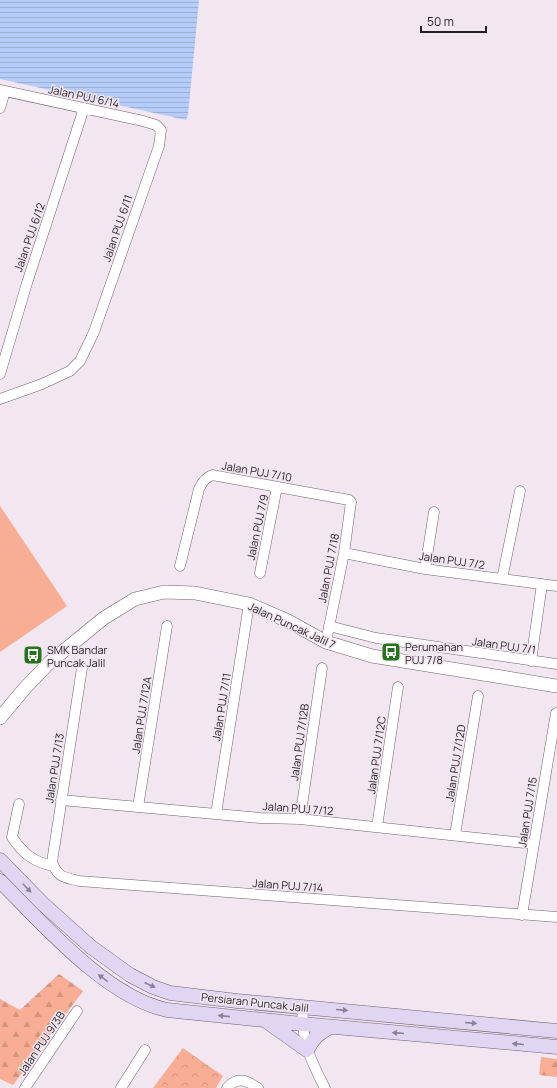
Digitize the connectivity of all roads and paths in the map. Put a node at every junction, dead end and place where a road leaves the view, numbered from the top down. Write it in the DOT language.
graph roads {
  1 [pos="3,91"];
  2 [pos="0,108"];
  3 [pos="84,108"];
  4 [pos="161,130"];
  5 [pos="0,374"];
  6 [pos="0,400"];
  7 [pos="277,487"];
  8 [pos="520,491"];
  9 [pos="349,500"];
  10 [pos="434,512"];
  11 [pos="344,553"];
  12 [pos="180,566"];
  13 [pos="425,569"];
  14 [pos="260,573"];
  15 [pos="502,580"];
  16 [pos="542,584"];
  17 [pos="557,586"];
  18 [pos="249,604"];
  19 [pos="167,626"];
  20 [pos="329,626"];
  21 [pos="326,642"];
  22 [pos="531,661"];
  23 [pos="557,664"];
  24 [pos="82,668"];
  25 [pos="322,668"];
  26 [pos="557,686"];
  27 [pos="398,687"];
  28 [pos="478,696"];
  29 [pos="556,713"];
  30 [pos="0,718"];
  31 [pos="61,800"];
  32 [pos="19,804"];
  33 [pos="138,807"];
  34 [pos="216,814"];
  35 [pos="300,819"];
  36 [pos="378,827"];
  37 [pos="455,835"];
  38 [pos="534,844"];
  39 [pos="0,860"];
  40 [pos="54,868"];
  41 [pos="0,881"];
  42 [pos="522,915"];
  43 [pos="557,917"];
  44 [pos="303,1007"];
  45 [pos="77,1011"];
  46 [pos="263,1020"];
  47 [pos="302,1024"];
  48 [pos="330,1027"];
  49 [pos="557,1031"];
  50 [pos="557,1047"];
  51 [pos="145,1050"];
  52 [pos="307,1050"];
  53 [pos="24,1088"];
  54 [pos="121,1088"];
  55 [pos="227,1088"];
  56 [pos="258,1088"];
  57 [pos="325,1088"];
  1 -- 2 [label="street"];
  1 -- 3 [label="street, Jalan PUJ 6/14"];
  3 -- 4 [label="street, Jalan PUJ 6/14"];
  3 -- 5 [label="street, Jalan PUJ 6/12"];
  4 -- 6 [label="street, Jalan PUJ 6/11"];
  7 -- 9 [label="street, Jalan PUJ 7/10"];
  7 -- 12 [label="street, Jalan PUJ 7/10"];
  7 -- 14 [label="street, Jalan PUJ 7/9"];
  8 -- 15 [label="street"];
  9 -- 11 [label="street, Jalan PUJ 7/18"];
  10 -- 13 [label="street"];
  11 -- 13 [label="street, Jalan PUJ 7/2"];
  11 -- 20 [label="street, Jalan PUJ 7/18"];
  13 -- 15 [label="street, Jalan PUJ 7/2"];
  15 -- 16 [label="street, Jalan PUJ 7/2"];
  16 -- 17 [label="street, Jalan PUJ 7/2"];
  16 -- 22 [label="street"];
  18 -- 21 [label="street, Jalan Puncak Jalil 7"];
  18 -- 30 [label="street, Jalan Puncak Jalil 7"];
  18 -- 34 [label="street, Jalan PUJ 7/11"];
  19 -- 33 [label="street, Jalan PUJ 7/12A"];
  20 -- 21 [label="street, Jalan PUJ 7/18"];
  20 -- 22 [label="street, Jalan PUJ 7/1"];
  21 -- 26 [label="street, Jalan Puncak Jalil 7"];
  22 -- 23 [label="street, Jalan PUJ 7/1"];
  24 -- 31 [label="street, Jalan PUJ 7/13"];
  25 -- 35 [label="street, Jalan PUJ 7/12B"];
  27 -- 36 [label="street, Jalan PUJ 7/12C"];
  28 -- 37 [label="street, Jalan PUJ 7/12D"];
  29 -- 38 [label="street, Jalan PUJ 7/15"];
  31 -- 33 [label="street, Jalan PUJ 7/12"];
  31 -- 40 [label="street, Jalan PUJ 7/13"];
  32 -- 40 [label="street, Jalan PUJ 7/14"];
  33 -- 34 [label="street, Jalan PUJ 7/12"];
  34 -- 35 [label="street, Jalan PUJ 7/12"];
  35 -- 36 [label="street, Jalan PUJ 7/12"];
  36 -- 37 [label="street, Jalan PUJ 7/12"];
  37 -- 38 [label="street, Jalan PUJ 7/12"];
  38 -- 42 [label="street, Jalan PUJ 7/15"];
  39 -- 44 [label="main road, Persiaran Puncak Jalil, one-way"];
  40 -- 42 [label="street, Jalan PUJ 7/14"];
  46 -- 41 [label="main road, Persiaran Puncak Jalil, one-way"];
  42 -- 43 [label="street, Jalan PUJ 7/14"];
  44 -- 47 [label="street"];
  44 -- 49 [label="main road, Persiaran Puncak Jalil, one-way"];
  45 -- 53 [label="street, Jalan PUJ 9/3B"];
  46 -- 47 [label="main road, Persiaran Puncak Jalil"];
  46 -- 52 [label="main road"];
  47 -- 48 [label="main road, Persiaran Puncak Jalil"];
  47 -- 52 [label="street"];
  50 -- 48 [label="main road, Persiaran Puncak Jalil, one-way"];
  48 -- 52 [label="main road"];
  51 -- 54 [label="street"];
  52 -- 57 [label="street"];
  55 -- 56 [label="street"];
}
